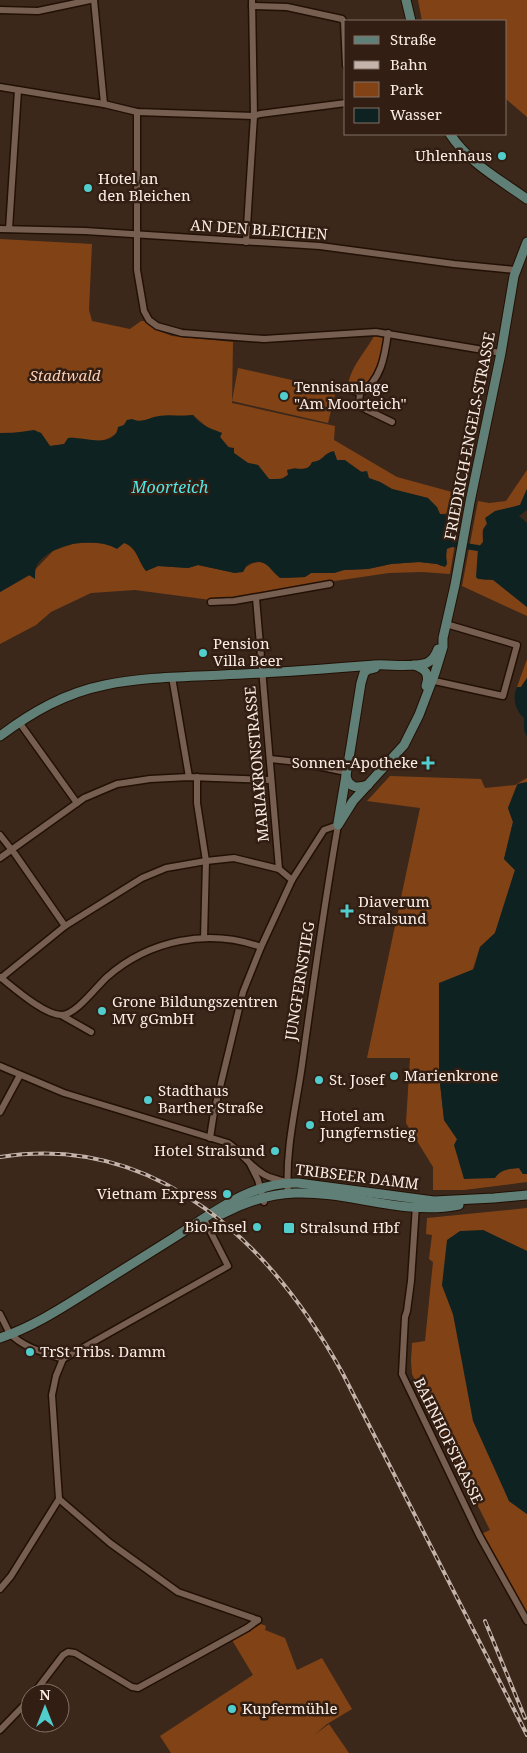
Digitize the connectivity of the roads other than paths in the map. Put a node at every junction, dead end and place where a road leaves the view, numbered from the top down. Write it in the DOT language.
graph roads {
  1 [pos="90,0"];
  2 [pos="94,0"];
  3 [pos="406,0"];
  4 [pos="252,3"];
  5 [pos="0,10"];
  6 [pos="410,20"];
  7 [pos="344,22"];
  8 [pos="0,87"];
  9 [pos="18,90"];
  10 [pos="344,103"];
  11 [pos="104,104"];
  12 [pos="137,112"];
  13 [pos="254,116"];
  14 [pos="451,135"];
  15 [pos="527,200"];
  16 [pos="0,228"];
  17 [pos="9,229"];
  18 [pos="137,235"];
  19 [pos="246,242"];
  20 [pos="527,242"];
  21 [pos="516,270"];
  22 [pos="388,333"];
  23 [pos="501,353"];
  24 [pos="346,388"];
  25 [pos="360,393"];
  26 [pos="392,422"];
  27 [pos="330,584"];
  28 [pos="256,598"];
  29 [pos="211,602"];
  30 [pos="446,624"];
  31 [pos="443,638"];
  32 [pos="387,665"];
  33 [pos="414,665"];
  34 [pos="343,669"];
  35 [pos="262,673"];
  36 [pos="172,677"];
  37 [pos="430,681"];
  38 [pos="360,683"];
  39 [pos="19,722"];
  40 [pos="0,736"];
  41 [pos="270,760"];
  42 [pos="346,773"];
  43 [pos="188,777"];
  44 [pos="197,777"];
  45 [pos="271,780"];
  46 [pos="369,785"];
  47 [pos="77,803"];
  48 [pos="338,825"];
  49 [pos="0,835"];
  50 [pos="11,850"];
  51 [pos="0,858"];
  52 [pos="206,860"];
  53 [pos="279,869"];
  54 [pos="292,880"];
  55 [pos="65,926"];
  56 [pos="204,938"];
  57 [pos="261,947"];
  58 [pos="0,977"];
  59 [pos="61,1015"];
  60 [pos="90,1032"];
  61 [pos="0,1066"];
  62 [pos="20,1075"];
  63 [pos="0,1112"];
  64 [pos="210,1138"];
  65 [pos="249,1163"];
  66 [pos="287,1182"];
  67 [pos="260,1187"];
  68 [pos="288,1193"];
  69 [pos="527,1194"];
  70 [pos="416,1198"];
  71 [pos="494,1198"];
  72 [pos="263,1200"];
  73 [pos="415,1209"];
  74 [pos="206,1223"];
  75 [pos="172,1239"];
  76 [pos="0,1314"];
  77 [pos="12,1335"];
  78 [pos="0,1338"];
  79 [pos="63,1359"];
  80 [pos="59,1499"];
  81 [pos="0,1589"];
  82 [pos="527,1621"];
  83 [pos="42,1683"];
  84 [pos="20,1709"];
  85 [pos="0,1730"];
  1 -- 5 [label="street"];
  2 -- 11 [label="street"];
  3 -- 6 [label="main road"];
  4 -- 7 [label="street"];
  4 -- 13 [label="street"];
  8 -- 9 [label="street"];
  9 -- 11 [label="street"];
  9 -- 17 [label="street"];
  10 -- 13 [label="street"];
  11 -- 12 [label="street"];
  12 -- 13 [label="street"];
  12 -- 18 [label="street"];
  13 -- 19 [label="street"];
  14 -- 15 [label="main road"];
  16 -- 17 [label="street, AN DEN BLEICHEN"];
  17 -- 18 [label="street, AN DEN BLEICHEN"];
  18 -- 19 [label="street, AN DEN BLEICHEN"];
  18 -- 22 [label="street"];
  19 -- 21 [label="street, AN DEN BLEICHEN"];
  20 -- 21 [label="main road, FRIEDRICH-ENGELS-STRASSE"];
  21 -- 23 [label="main road, FRIEDRICH-ENGELS-STRASSE"];
  22 -- 23 [label="street"];
  22 -- 25 [label="street"];
  23 -- 30 [label="main road, FRIEDRICH-ENGELS-STRASSE"];
  24 -- 25 [label="street"];
  25 -- 26 [label="street"];
  27 -- 28 [label="street"];
  28 -- 29 [label="street"];
  28 -- 35 [label="street, MARIAKRONSTRASSE"];
  30 -- 31 [label="main road, FRIEDRICH-ENGELS-STRASSE"];
  30 -- 37 [label="street"];
  31 -- 33 [label="main road, FRIEDRICH-ENGELS-STRASSE"];
  31 -- 37 [label="main road, FRIEDRICH-ENGELS-STRASSE"];
  32 -- 33 [label="main road"];
  32 -- 34 [label="main road"];
  32 -- 38 [label="main road"];
  33 -- 37 [label="main road"];
  34 -- 35 [label="main road"];
  34 -- 38 [label="main road"];
  35 -- 36 [label="main road"];
  35 -- 41 [label="street, MARIAKRONSTRASSE"];
  36 -- 39 [label="main road"];
  36 -- 43 [label="street"];
  37 -- 46 [label="main road, FRIEDRICH-ENGELS-STRASSE"];
  38 -- 42 [label="main road, JUNGFERNSTIEG"];
  39 -- 40 [label="main road"];
  39 -- 47 [label="street"];
  41 -- 42 [label="street"];
  41 -- 45 [label="street, MARIAKRONSTRASSE"];
  42 -- 46 [label="main road"];
  42 -- 48 [label="main road, JUNGFERNSTIEG"];
  43 -- 44 [label="street"];
  43 -- 47 [label="street"];
  44 -- 45 [label="street"];
  44 -- 52 [label="street"];
  45 -- 53 [label="street, MARIAKRONSTRASSE"];
  46 -- 48 [label="main road"];
  47 -- 50 [label="street"];
  48 -- 54 [label="street"];
  48 -- 66 [label="street, JUNGFERNSTIEG"];
  49 -- 50 [label="street"];
  50 -- 51 [label="street"];
  50 -- 55 [label="street"];
  52 -- 53 [label="street"];
  52 -- 55 [label="street"];
  52 -- 56 [label="street"];
  53 -- 54 [label="street"];
  54 -- 57 [label="street"];
  55 -- 58 [label="street"];
  56 -- 57 [label="street"];
  56 -- 59 [label="street"];
  57 -- 64 [label="street"];
  58 -- 59 [label="street"];
  59 -- 60 [label="street"];
  61 -- 62 [label="street"];
  62 -- 63 [label="street"];
  62 -- 64 [label="street"];
  64 -- 65 [label="street"];
  65 -- 66 [label="street"];
  65 -- 67 [label="street"];
  66 -- 67 [label="main road, TRIBSEER DAMM"];
  66 -- 68 [label="street, JUNGFERNSTIEG"];
  66 -- 70 [label="main road, TRIBSEER DAMM"];
  67 -- 72 [label="street"];
  67 -- 75 [label="main road, TRIBSEER DAMM"];
  68 -- 72 [label="main road, TRIBSEER DAMM"];
  68 -- 73 [label="main road, TRIBSEER DAMM"];
  69 -- 71 [label="main road, TRIBSEER DAMM"];
  70 -- 71 [label="main road, TRIBSEER DAMM"];
  70 -- 73 [label="street, BAHNHOFSTRASSE"];
  71 -- 73 [label="main road, TRIBSEER DAMM"];
  72 -- 74 [label="main road, TRIBSEER DAMM"];
  73 -- 82 [label="street, BAHNHOFSTRASSE"];
  74 -- 75 [label="main road, TRIBSEER DAMM"];
  74 -- 79 [label="street"];
  75 -- 77 [label="main road, TRIBSEER DAMM"];
  76 -- 77 [label="street"];
  77 -- 78 [label="main road, TRIBSEER DAMM"];
  77 -- 79 [label="street"];
  79 -- 80 [label="street"];
  80 -- 81 [label="street"];
  80 -- 83 [label="street"];
  84 -- 85 [label="street"];
}
